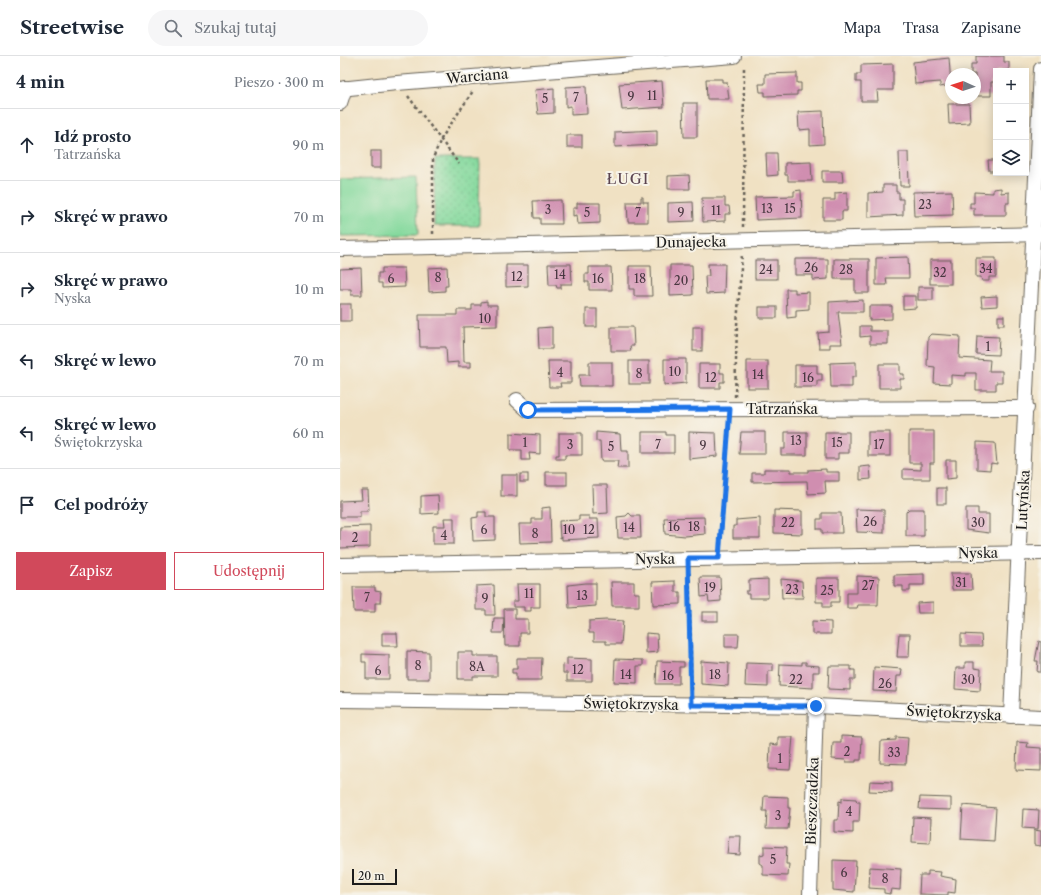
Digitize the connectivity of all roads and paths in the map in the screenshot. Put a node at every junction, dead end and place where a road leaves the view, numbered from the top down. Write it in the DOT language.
graph roads {
  1 [pos="734,56"];
  2 [pos="621,60"];
  3 [pos="1041,69"];
  4 [pos="484,76"];
  5 [pos="398,83"];
  6 [pos="343,89"];
  7 [pos="340,103"];
  8 [pos="441,139"];
  9 [pos="459,164"];
  10 [pos="1038,235"];
  11 [pos="433,247"];
  12 [pos="340,249"];
  13 [pos="517,400"];
  14 [pos="1027,408"];
  15 [pos="730,409"];
  16 [pos="1020,552"];
  17 [pos="1041,553"];
  18 [pos="688,558"];
  19 [pos="719,558"];
  20 [pos="340,565"];
  21 [pos="340,700"];
  22 [pos="691,705"];
  23 [pos="816,706"];
  24 [pos="1011,716"];
  25 [pos="1041,717"];
  26 [pos="810,895"];
  1 -- 2 [label="street, Warciana"];
  2 -- 4 [label="street, Warciana"];
  3 -- 10 [label="street, Lutyńska"];
  4 -- 5 [label="street, Warciana"];
  4 -- 8 [label="path"];
  5 -- 6 [label="street, Warciana"];
  5 -- 8 [label="path"];
  6 -- 7 [label="street"];
  8 -- 9 [label="path"];
  8 -- 11 [label="path"];
  10 -- 11 [label="street, Dunajecka"];
  10 -- 14 [label="street, Lutyńska"];
  11 -- 12 [label="street, Dunajecka"];
  13 -- 15 [label="street, Tatrzańska"];
  14 -- 15 [label="street, Tatrzańska"];
  14 -- 16 [label="street, Lutyńska"];
  15 -- 19 [label="path"];
  16 -- 17 [label="street, Nyska"];
  16 -- 19 [label="street, Nyska"];
  16 -- 24 [label="street, Lutyńska"];
  18 -- 19 [label="street, Nyska"];
  18 -- 20 [label="street, Nyska"];
  18 -- 22 [label="path"];
  21 -- 22 [label="street, Świętokrzyska"];
  22 -- 23 [label="street, Świętokrzyska"];
  23 -- 24 [label="street, Świętokrzyska"];
  23 -- 26 [label="street, Bieszczadzka"];
  24 -- 25 [label="street, Świętokrzyska"];
}
